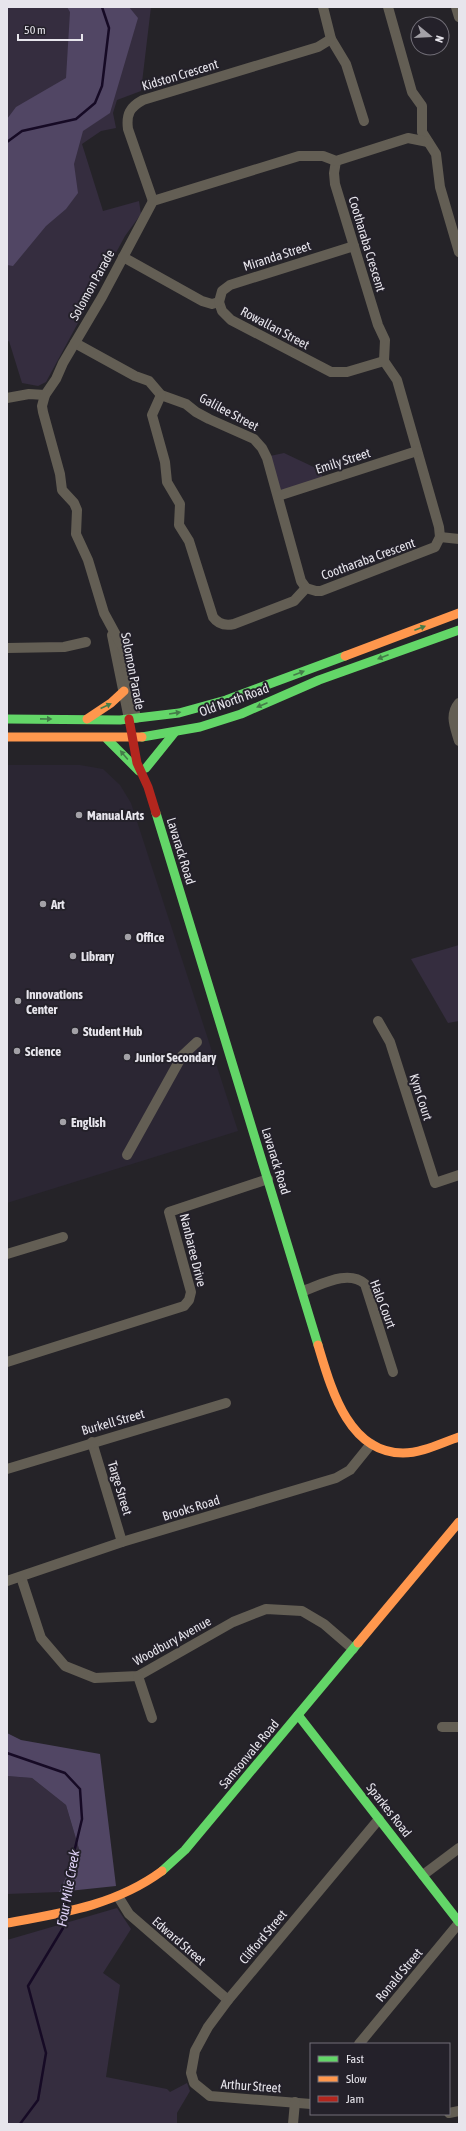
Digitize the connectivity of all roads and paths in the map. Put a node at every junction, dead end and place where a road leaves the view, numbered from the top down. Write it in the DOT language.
graph roads {
  1 [pos="323,7"];
  2 [pos="388,7"];
  3 [pos="456,7"];
  4 [pos="459,17"];
  5 [pos="330,38"];
  6 [pos="422,118"];
  7 [pos="364,121"];
  8 [pos="408,138"];
  9 [pos="428,142"];
  10 [pos="336,161"];
  11 [pos="153,201"];
  12 [pos="354,246"];
  13 [pos="459,252"];
  14 [pos="123,257"];
  15 [pos="219,302"];
  16 [pos="75,343"];
  17 [pos="384,361"];
  18 [pos="24,394"];
  19 [pos="45,395"];
  20 [pos="161,395"];
  21 [pos="7,398"];
  22 [pos="42,406"];
  23 [pos="417,451"];
  24 [pos="278,496"];
  25 [pos="440,537"];
  26 [pos="459,539"];
  27 [pos="306,588"];
  28 [pos="459,613"];
  29 [pos="111,629"];
  30 [pos="459,630"];
  31 [pos="86,642"];
  32 [pos="7,648"];
  33 [pos="124,691"];
  34 [pos="459,703"];
  35 [pos="7,719"];
  36 [pos="86,719"];
  37 [pos="133,719"];
  38 [pos="175,732"];
  39 [pos="7,737"];
  40 [pos="107,738"];
  41 [pos="136,738"];
  42 [pos="459,741"];
  43 [pos="144,770"];
  44 [pos="378,1021"];
  45 [pos="197,1042"];
  46 [pos="127,1155"];
  47 [pos="459,1175"];
  48 [pos="268,1179"];
  49 [pos="63,1237"];
  50 [pos="7,1254"];
  51 [pos="303,1291"];
  52 [pos="7,1362"];
  53 [pos="393,1372"];
  54 [pos="226,1402"];
  55 [pos="459,1437"];
  56 [pos="92,1442"];
  57 [pos="371,1444"];
  58 [pos="7,1468"];
  59 [pos="459,1522"];
  60 [pos="122,1542"];
  61 [pos="21,1577"];
  62 [pos="7,1581"];
  63 [pos="353,1649"];
  64 [pos="138,1676"];
  65 [pos="298,1715"];
  66 [pos="152,1718"];
  67 [pos="442,1727"];
  68 [pos="459,1727"];
  69 [pos="379,1819"];
  70 [pos="459,1848"];
  71 [pos="423,1876"];
  72 [pos="119,1898"];
  73 [pos="459,1922"];
  74 [pos="7,1923"];
  75 [pos="228,2000"];
  76 [pos="360,2043"];
  77 [pos="194,2083"];
  78 [pos="295,2102"];
  79 [pos="310,2103"];
  80 [pos="293,2124"];
  1 -- 5 [label="street"];
  2 -- 6 [label="street"];
  3 -- 4 [label="street"];
  5 -- 7 [label="street"];
  5 -- 11 [label="street, Kidston Crescent"];
  6 -- 8 [label="street"];
  6 -- 9 [label="street"];
  8 -- 9 [label="street"];
  8 -- 10 [label="street"];
  9 -- 13 [label="street"];
  10 -- 11 [label="street"];
  10 -- 12 [label="street, Cootharaba Crescent"];
  11 -- 14 [label="street, Solomon Parade"];
  12 -- 15 [label="street, Miranda Street"];
  12 -- 17 [label="street, Cootharaba Crescent"];
  14 -- 15 [label="street"];
  14 -- 16 [label="street, Solomon Parade"];
  15 -- 17 [label="street, Rowallan Street"];
  16 -- 19 [label="street, Solomon Parade"];
  16 -- 20 [label="street, Galilee Street"];
  17 -- 23 [label="street"];
  18 -- 19 [label="street"];
  18 -- 21 [label="street"];
  18 -- 22 [label="street"];
  19 -- 22 [label="street, Solomon Parade"];
  20 -- 24 [label="street, Galilee Street"];
  20 -- 27 [label="street, Cootharaba Crescent"];
  22 -- 29 [label="street, Solomon Parade"];
  23 -- 24 [label="street, Emily Street"];
  23 -- 25 [label="street"];
  24 -- 27 [label="street, Galilee Street"];
  25 -- 26 [label="street"];
  25 -- 27 [label="street, Cootharaba Crescent"];
  37 -- 28 [label="main road, Old North Road, one-way"];
  29 -- 33 [label="street, Solomon Parade"];
  29 -- 37 [label="street, Solomon Parade"];
  30 -- 38 [label="main road, Old North Road, one-way"];
  31 -- 32 [label="street"];
  36 -- 33 [label="main road, one-way"];
  33 -- 37 [label="street, Solomon Parade"];
  34 -- 42 [label="street"];
  35 -- 36 [label="main road, Old North Road, one-way"];
  36 -- 37 [label="main road, Old North Road"];
  37 -- 41 [label="main road, Lavarack Road"];
  38 -- 41 [label="main road, Old North Road"];
  38 -- 43 [label="main road"];
  39 -- 40 [label="main road, Old North Road"];
  40 -- 41 [label="main road, Old North Road"];
  43 -- 40 [label="main road, one-way"];
  41 -- 43 [label="main road, Lavarack Road"];
  43 -- 48 [label="main road, Lavarack Road"];
  44 -- 47 [label="street, Kym Court"];
  45 -- 46 [label="street"];
  48 -- 51 [label="main road, Lavarack Road"];
  48 -- 52 [label="street, Nanbaree Drive"];
  49 -- 50 [label="street"];
  51 -- 53 [label="street, Halo Court"];
  51 -- 57 [label="main road, Lavarack Road"];
  54 -- 56 [label="street, Burkell Street"];
  55 -- 57 [label="main road, Lavarack Road"];
  56 -- 58 [label="street, Burkell Street"];
  56 -- 60 [label="street, Targe Street"];
  57 -- 60 [label="street, Brooks Road"];
  59 -- 63 [label="main road, Samsonvale Road"];
  60 -- 61 [label="street, Brooks Road"];
  61 -- 62 [label="street, Brooks Road"];
  61 -- 64 [label="street, Woodbury Avenue"];
  63 -- 64 [label="street, Woodbury Avenue"];
  63 -- 65 [label="main road, Samsonvale Road"];
  64 -- 66 [label="street"];
  65 -- 69 [label="main road, Sparkes Road"];
  65 -- 72 [label="main road, Samsonvale Road"];
  67 -- 68 [label="street"];
  69 -- 71 [label="main road, Sparkes Road"];
  69 -- 75 [label="street, Clifford Street"];
  70 -- 71 [label="street"];
  71 -- 73 [label="main road, Sparkes Road"];
  72 -- 74 [label="main road, Samsonvale Road"];
  72 -- 75 [label="street, Edward Street"];
  73 -- 76 [label="street, Ronald Street"];
  75 -- 77 [label="street, Clifford Street"];
  77 -- 78 [label="street, Arthur Street"];
  78 -- 79 [label="street, Arthur Street"];
  78 -- 80 [label="street"];
}
